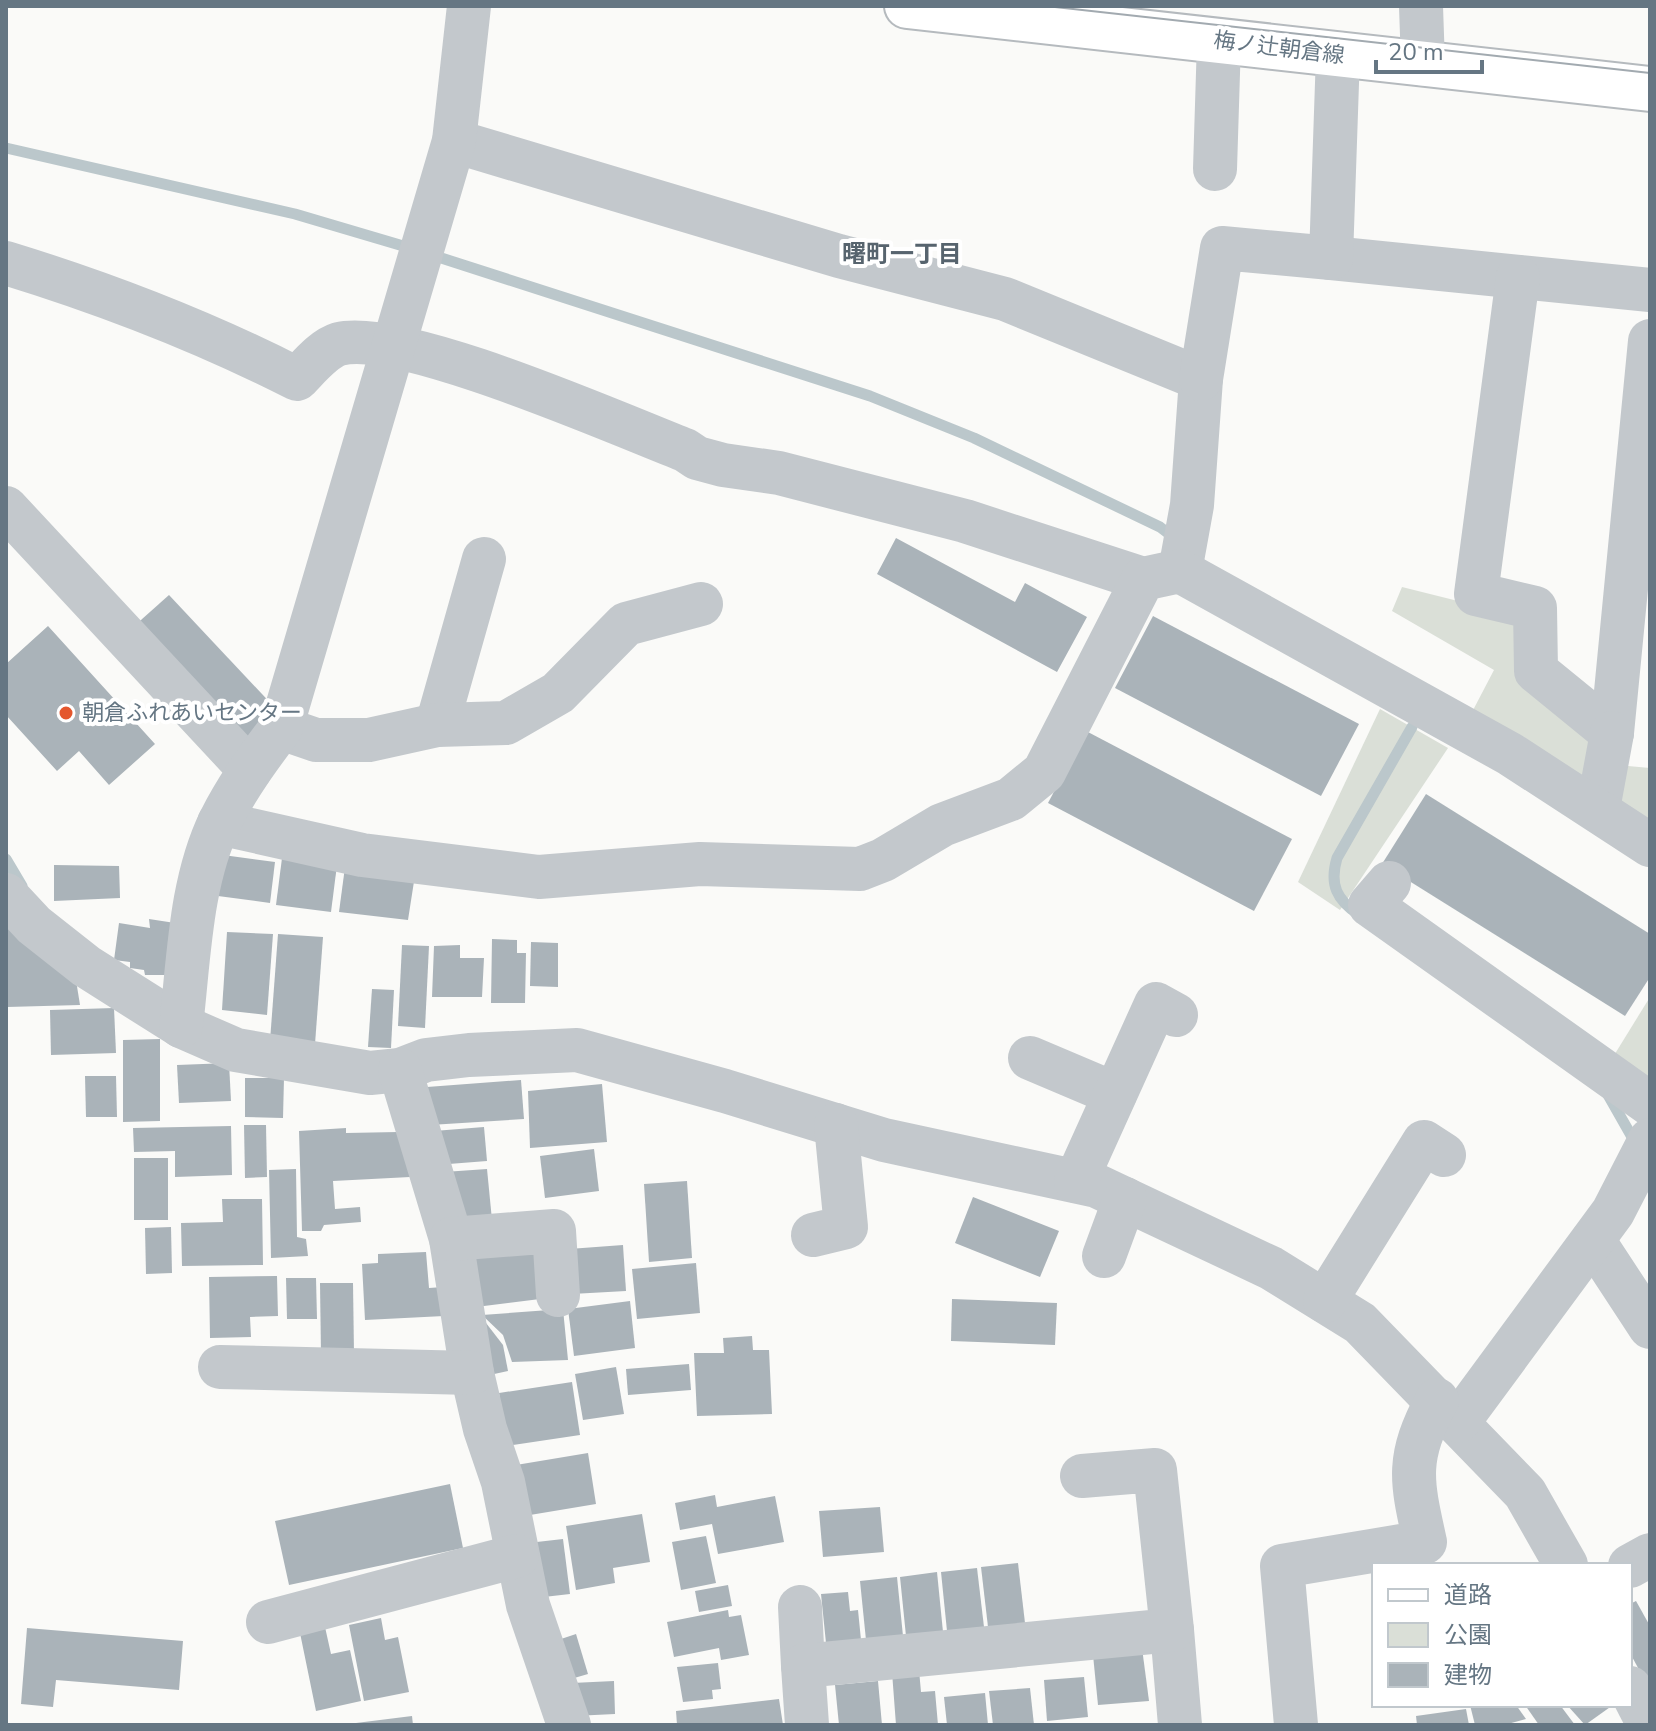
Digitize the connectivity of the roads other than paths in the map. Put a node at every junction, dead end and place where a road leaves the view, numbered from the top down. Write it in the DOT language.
graph roads {
  1 [pos="469,6"];
  2 [pos="1421,6"];
  3 [pos="929,7"];
  4 [pos="1219,41"];
  5 [pos="1338,54"];
  6 [pos="1423,64"];
  7 [pos="1650,89"];
  8 [pos="454,141"];
  9 [pos="1215,169"];
  10 [pos="1331,258"];
  11 [pos="6,263"];
  12 [pos="1518,277"];
  13 [pos="1650,290"];
  14 [pos="1650,341"];
  15 [pos="391,346"];
  16 [pos="1201,379"];
  17 [pos="6,508"];
  18 [pos="484,559"];
  19 [pos="1161,575"];
  20 [pos="701,604"];
  21 [pos="437,725"];
  22 [pos="281,728"];
  23 [pos="1612,733"];
  24 [pos="250,770"];
  25 [pos="1598,809"];
  26 [pos="219,823"];
  27 [pos="1650,845"];
  28 [pos="1389,883"];
  29 [pos="6,895"];
  30 [pos="1176,1015"];
  31 [pos="181,1026"];
  32 [pos="1030,1058"];
  33 [pos="400,1070"];
  34 [pos="1115,1094"];
  35 [pos="1650,1104"];
  36 [pos="836,1125"];
  37 [pos="1422,1142"];
  38 [pos="1644,1149"];
  39 [pos="1076,1181"];
  40 [pos="1125,1199"];
  41 [pos="813,1235"];
  42 [pos="451,1239"];
  43 [pos="1593,1240"];
  44 [pos="1104,1256"];
  45 [pos="558,1295"];
  46 [pos="1325,1301"];
  47 [pos="1650,1327"];
  48 [pos="220,1367"];
  49 [pos="472,1373"];
  50 [pos="1448,1410"];
  51 [pos="1082,1476"];
  52 [pos="1650,1555"];
  53 [pos="517,1556"];
  54 [pos="1565,1563"];
  55 [pos="1632,1565"];
  56 [pos="800,1607"];
  57 [pos="268,1622"];
  58 [pos="1172,1630"];
  59 [pos="803,1666"];
  60 [pos="1632,1692"];
  61 [pos="569,1725"];
  62 [pos="807,1725"];
  63 [pos="1180,1725"];
  64 [pos="1296,1725"];
  65 [pos="1649,1725"];
  1 -- 8 [label="street"];
  2 -- 6 [label="street"];
  3 -- 4 [label="main road, 梅ノ辻朝倉線"];
  4 -- 5 [label="main road, 梅ノ辻朝倉線"];
  4 -- 9 [label="street"];
  5 -- 6 [label="main road, 梅ノ辻朝倉線"];
  5 -- 10 [label="street"];
  6 -- 7 [label="main road, 梅ノ辻朝倉線"];
  8 -- 15 [label="street"];
  8 -- 16 [label="street"];
  10 -- 12 [label="street"];
  10 -- 16 [label="street"];
  11 -- 15 [label="street"];
  12 -- 13 [label="street"];
  12 -- 23 [label="street"];
  14 -- 23 [label="street"];
  15 -- 19 [label="street"];
  15 -- 22 [label="street"];
  16 -- 19 [label="street"];
  17 -- 24 [label="street"];
  18 -- 21 [label="street"];
  19 -- 25 [label="street"];
  19 -- 26 [label="street"];
  20 -- 21 [label="street"];
  21 -- 22 [label="street"];
  22 -- 24 [label="street"];
  23 -- 25 [label="street"];
  24 -- 26 [label="street"];
  25 -- 27 [label="street"];
  26 -- 31 [label="street"];
  28 -- 35 [label="street"];
  29 -- 31 [label="street"];
  30 -- 34 [label="street"];
  31 -- 33 [label="street"];
  32 -- 34 [label="street"];
  33 -- 36 [label="street"];
  33 -- 42 [label="street"];
  34 -- 39 [label="street"];
  36 -- 39 [label="street"];
  36 -- 41 [label="street"];
  37 -- 46 [label="street"];
  38 -- 43 [label="street"];
  39 -- 40 [label="street"];
  40 -- 44 [label="street"];
  40 -- 46 [label="street"];
  42 -- 45 [label="street"];
  42 -- 49 [label="street"];
  43 -- 47 [label="street"];
  43 -- 50 [label="street"];
  46 -- 50 [label="street"];
  48 -- 49 [label="street"];
  49 -- 53 [label="street"];
  50 -- 54 [label="street"];
  50 -- 64 [label="street"];
  51 -- 58 [label="street"];
  52 -- 55 [label="street"];
  53 -- 57 [label="street"];
  53 -- 61 [label="street"];
  56 -- 59 [label="street"];
  58 -- 59 [label="street"];
  58 -- 63 [label="street"];
  59 -- 62 [label="street"];
  60 -- 65 [label="street"];
}
